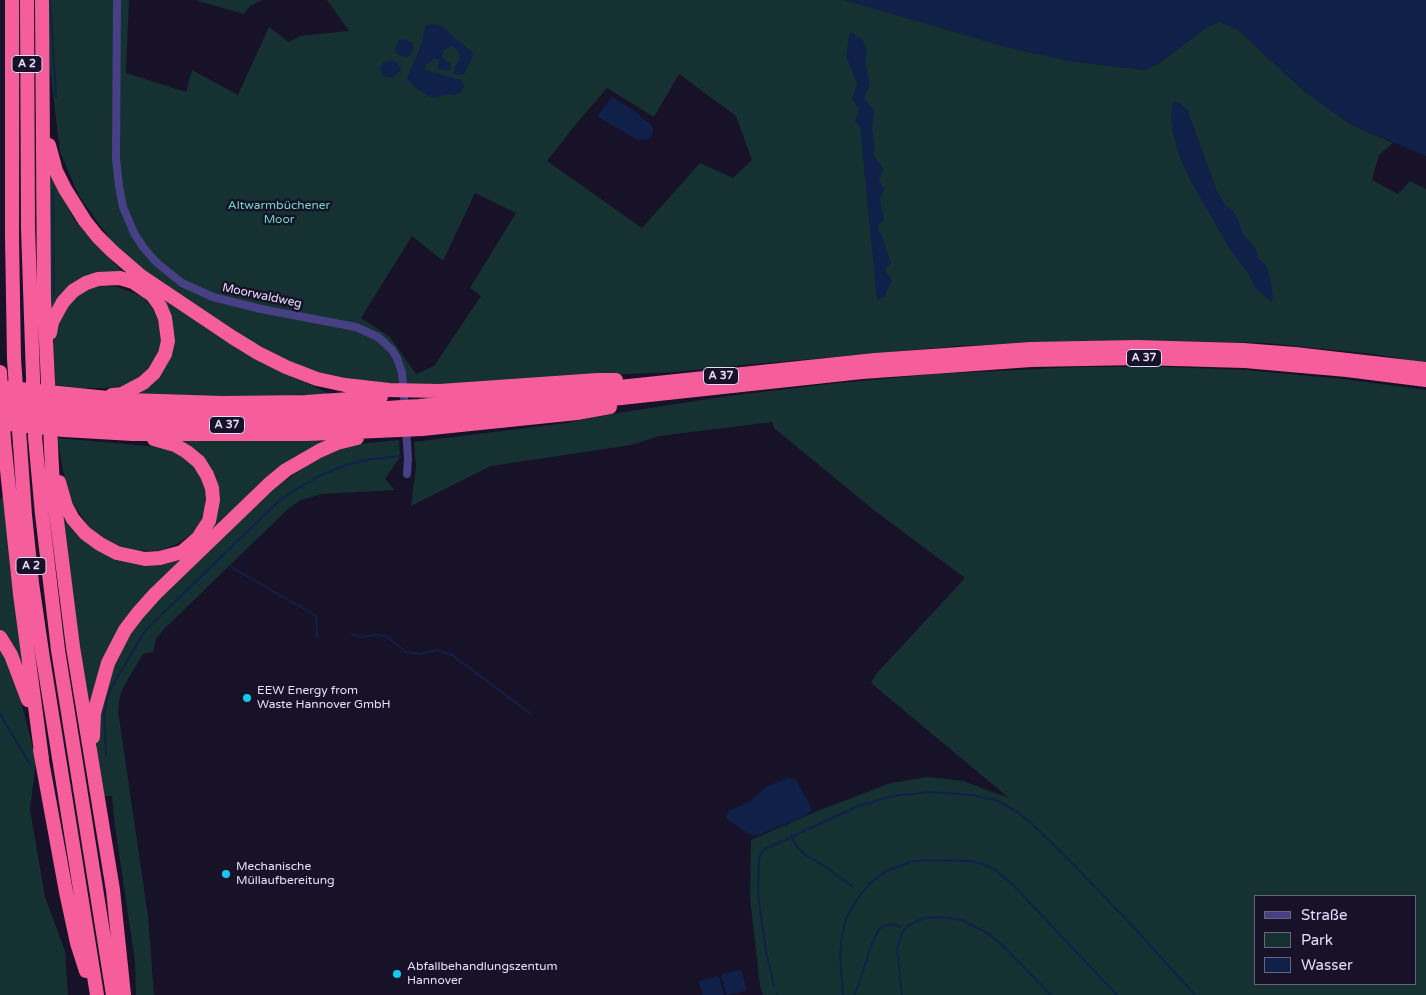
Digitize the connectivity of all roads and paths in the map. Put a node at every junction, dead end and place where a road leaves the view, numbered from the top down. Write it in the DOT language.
graph roads {
  1 [pos="12,0"];
  2 [pos="27,0"];
  3 [pos="42,0"];
  4 [pos="117,0"];
  5 [pos="44,73"];
  6 [pos="28,228"];
  7 [pos="47,345"];
  8 [pos="1426,369"];
  9 [pos="0,372"];
  10 [pos="1426,380"];
  11 [pos="669,381"];
  12 [pos="0,387"];
  13 [pos="49,388"];
  14 [pos="79,396"];
  15 [pos="0,399"];
  16 [pos="419,407"];
  17 [pos="0,411"];
  18 [pos="64,412"];
  19 [pos="390,412"];
  20 [pos="0,423"];
  21 [pos="134,434"];
  22 [pos="51,436"];
  23 [pos="4,441"];
  24 [pos="407,474"];
  25 [pos="0,486"];
  26 [pos="0,637"];
  27 [pos="42,759"];
  28 [pos="95,785"];
  29 [pos="91,995"];
  30 [pos="97,995"];
  31 [pos="113,995"];
  32 [pos="124,995"];
  1 -- 30 [label="highway, A 2"];
  2 -- 6 [label="highway, A 2"];
  3 -- 5 [label="highway"];
  4 -- 24 [label="street, Moorwaldweg"];
  5 -- 7 [label="highway"];
  5 -- 19 [label="highway"];
  6 -- 13 [label="highway"];
  6 -- 31 [label="highway, A 2"];
  7 -- 13 [label="highway"];
  7 -- 14 [label="highway"];
  8 -- 11 [label="highway, A 37"];
  9 -- 23 [label="highway"];
  10 -- 16 [label="highway, A 37"];
  11 -- 16 [label="highway, A 37"];
  11 -- 16 [label="highway"];
  12 -- 18 [label="highway"];
  13 -- 22 [label="highway"];
  14 -- 18 [label="highway"];
  14 -- 19 [label="highway"];
  15 -- 18 [label="highway, A 37"];
  16 -- 19 [label="highway, A 37"];
  16 -- 19 [label="highway"];
  17 -- 18 [label="highway, A 37"];
  18 -- 19 [label="highway, A 37"];
  18 -- 20 [label="highway"];
  18 -- 21 [label="highway"];
  19 -- 21 [label="highway"];
  19 -- 28 [label="highway"];
  21 -- 22 [label="highway"];
  22 -- 28 [label="highway"];
  23 -- 25 [label="highway"];
  23 -- 27 [label="highway"];
  26 -- 27 [label="highway"];
  27 -- 29 [label="highway"];
  28 -- 32 [label="highway"];
}
